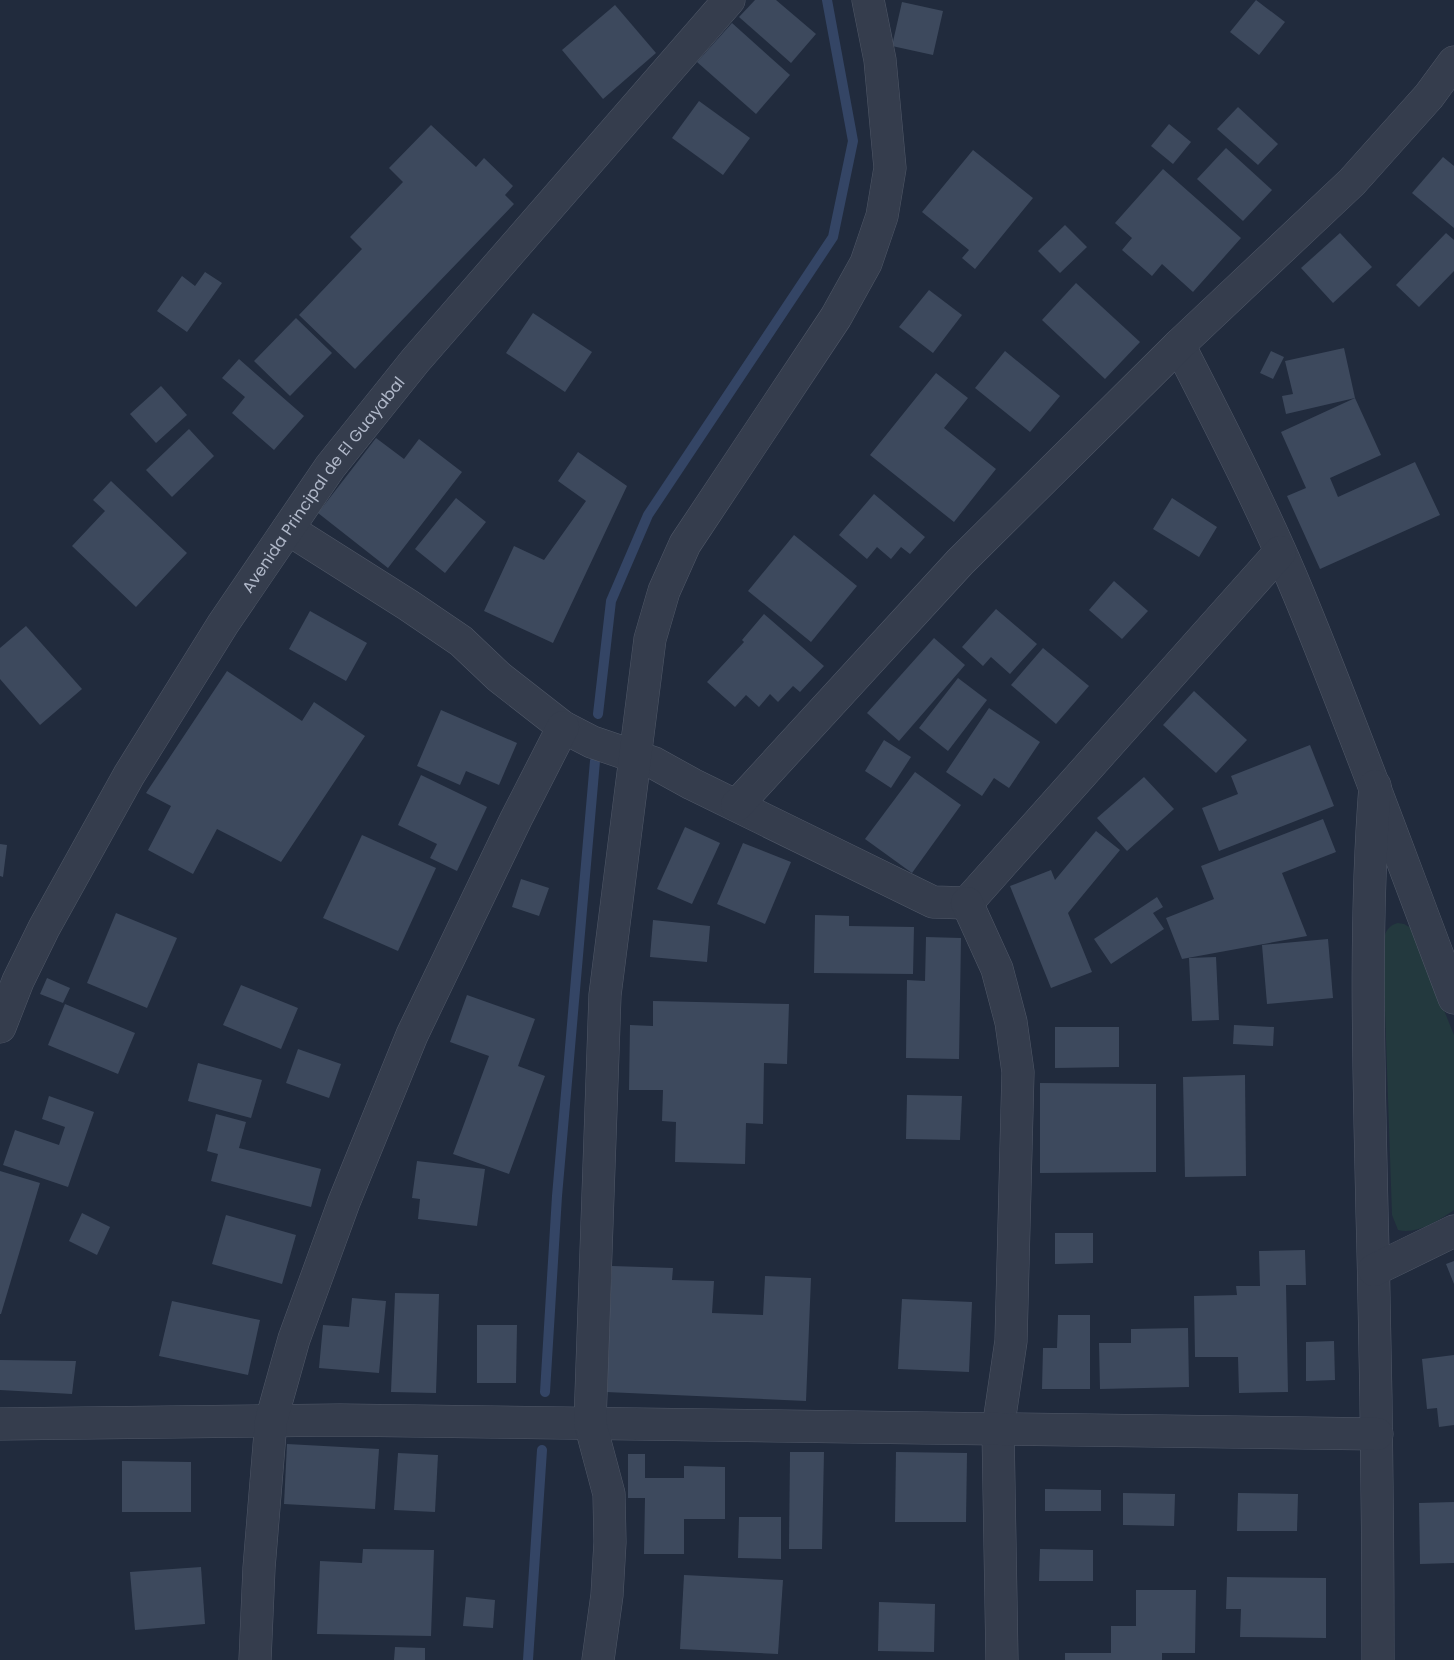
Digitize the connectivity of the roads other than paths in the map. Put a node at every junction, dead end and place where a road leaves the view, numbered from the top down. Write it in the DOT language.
graph roads {
  1 [pos="729,0"];
  2 [pos="868,0"];
  3 [pos="1454,62"];
  4 [pos="1179,345"];
  5 [pos="288,529"];
  6 [pos="1280,552"];
  7 [pos="563,727"];
  8 [pos="634,757"];
  9 [pos="1375,786"];
  10 [pos="736,806"];
  11 [pos="967,903"];
  12 [pos="1454,998"];
  13 [pos="0,1027"];
  14 [pos="1454,1231"];
  15 [pos="1374,1270"];
  16 [pos="271,1421"];
  17 [pos="590,1423"];
  18 [pos="0,1424"];
  19 [pos="998,1429"];
  20 [pos="1377,1434"];
  21 [pos="255,1660"];
  22 [pos="598,1660"];
  23 [pos="1002,1660"];
  24 [pos="1378,1660"];
  1 -- 5 [label="street, Avenida Principal de El Guayabal"];
  2 -- 8 [label="street"];
  3 -- 4 [label="street"];
  4 -- 6 [label="street"];
  4 -- 10 [label="street"];
  5 -- 7 [label="street"];
  5 -- 13 [label="street, Avenida Principal de El Guayabal"];
  6 -- 9 [label="street"];
  6 -- 11 [label="street"];
  7 -- 8 [label="street"];
  7 -- 16 [label="street"];
  8 -- 10 [label="street"];
  8 -- 17 [label="street"];
  9 -- 12 [label="street"];
  9 -- 15 [label="street"];
  10 -- 11 [label="street"];
  11 -- 19 [label="street"];
  14 -- 15 [label="street"];
  15 -- 20 [label="street"];
  16 -- 17 [label="street"];
  16 -- 18 [label="street"];
  16 -- 21 [label="street"];
  17 -- 19 [label="street"];
  17 -- 22 [label="street"];
  19 -- 20 [label="street"];
  19 -- 23 [label="street"];
  20 -- 24 [label="street"];
}
